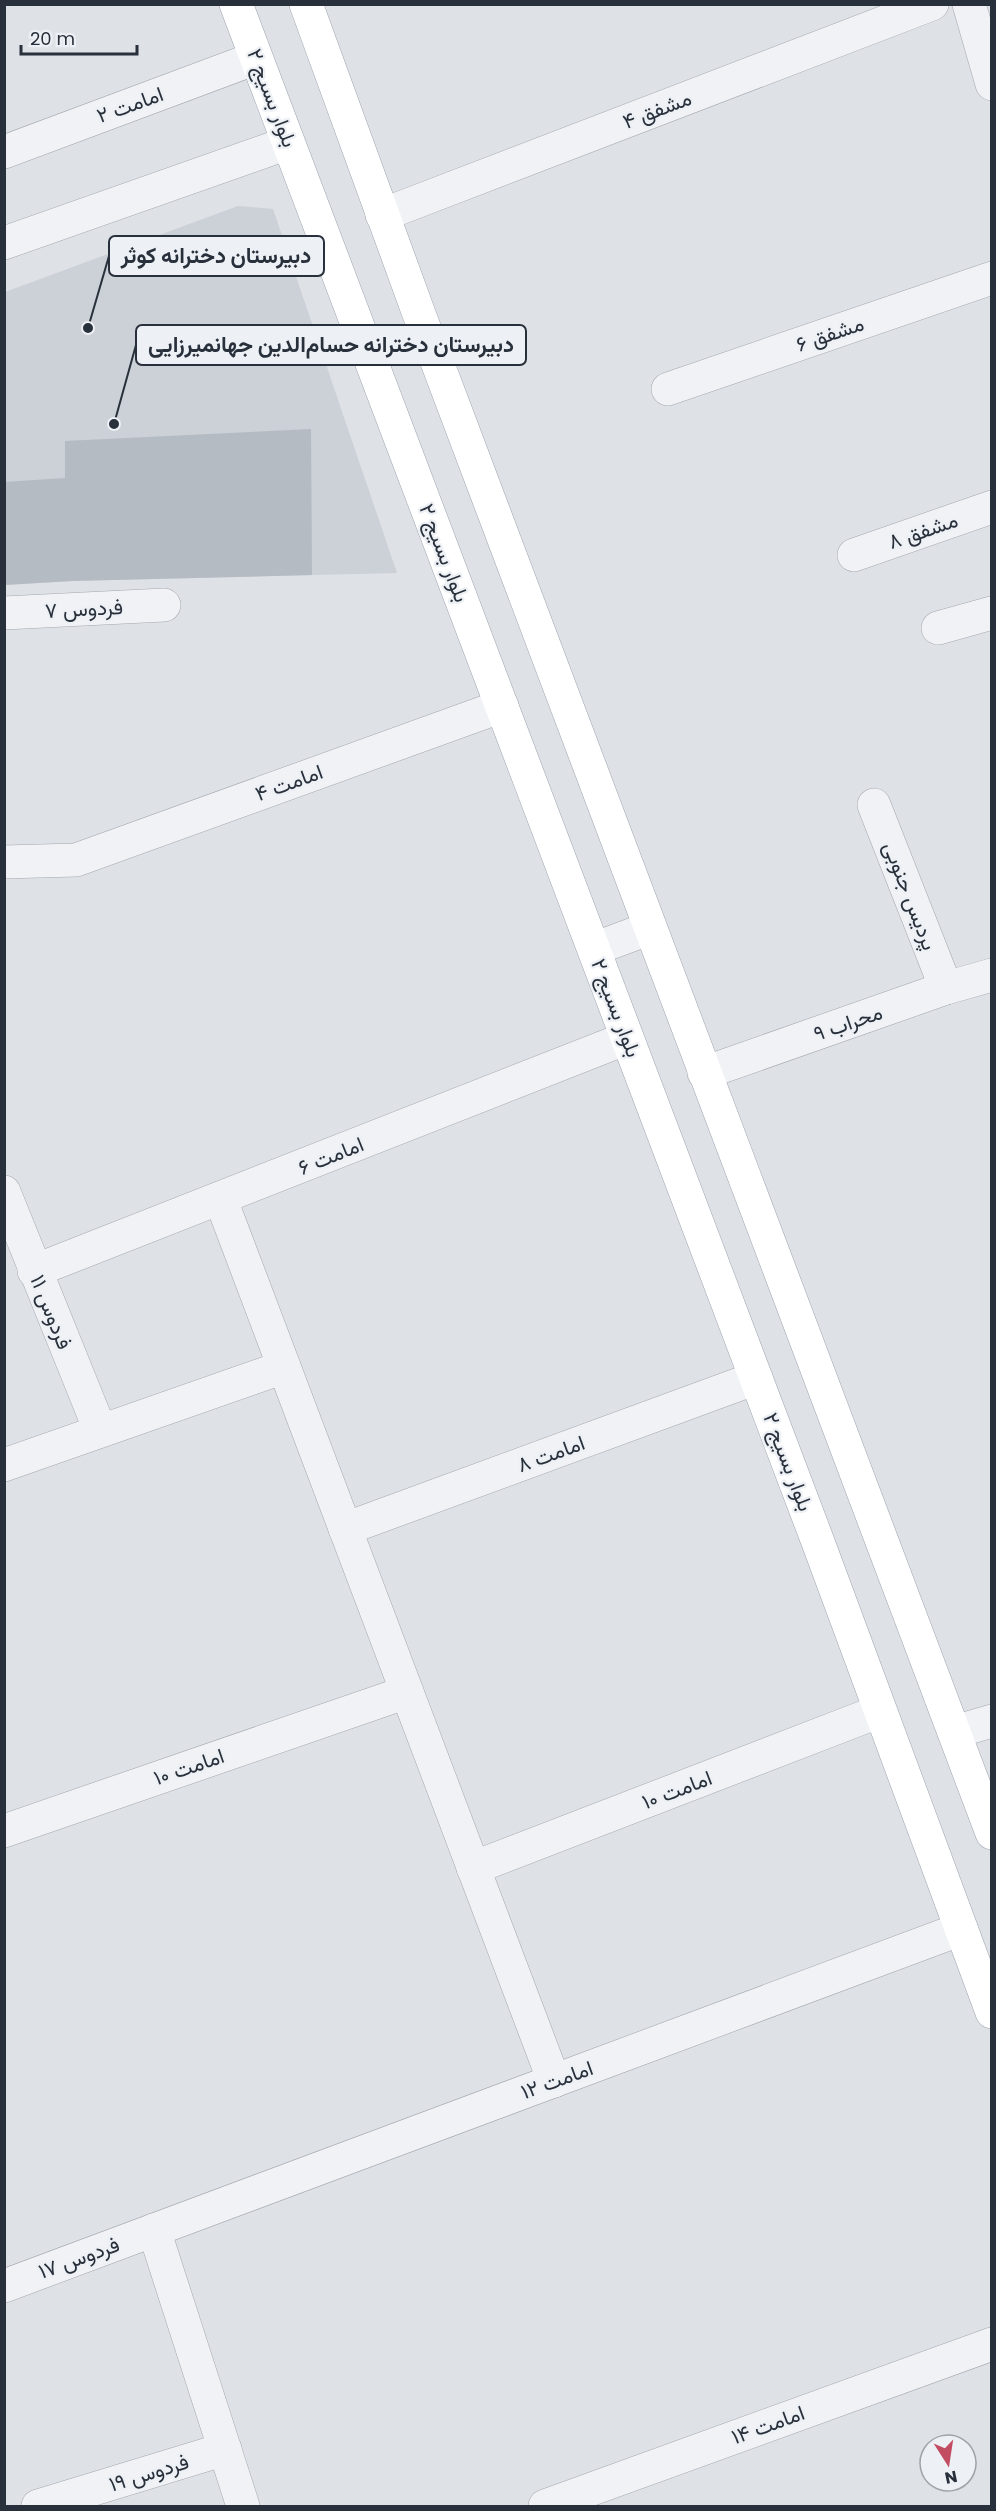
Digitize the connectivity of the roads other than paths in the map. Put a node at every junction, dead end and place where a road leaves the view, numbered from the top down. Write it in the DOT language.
graph roads {
  1 [pos="236,4"];
  2 [pos="306,4"];
  3 [pos="932,4"];
  4 [pos="969,4"];
  5 [pos="256,58"];
  6 [pos="989,64"];
  7 [pos="288,143"];
  8 [pos="4,152"];
  9 [pos="382,215"];
  10 [pos="4,243"];
  11 [pos="992,278"];
  12 [pos="668,390"];
  13 [pos="992,507"];
  14 [pos="854,555"];
  15 [pos="164,605"];
  16 [pos="992,613"];
  17 [pos="4,614"];
  18 [pos="938,628"];
  19 [pos="502,706"];
  20 [pos="874,805"];
  21 [pos="4,862"];
  22 [pos="650,928"];
  23 [pos="594,949"];
  24 [pos="992,975"];
  25 [pos="946,988"];
  26 [pos="627,1038"];
  27 [pos="704,1073"];
  28 [pos="4,1192"];
  29 [pos="221,1200"];
  30 [pos="34,1271"];
  31 [pos="284,1367"];
  32 [pos="756,1378"];
  33 [pos="100,1430"];
  34 [pos="4,1465"];
  35 [pos="345,1529"];
  36 [pos="407,1692"];
  37 [pos="880,1712"];
  38 [pos="992,1721"];
  39 [pos="954,1732"];
  40 [pos="4,1831"];
  41 [pos="992,1833"];
  42 [pos="473,1868"];
  43 [pos="961,1929"];
  44 [pos="992,2012"];
  45 [pos="554,2081"];
  46 [pos="154,2230"];
  47 [pos="4,2286"];
  48 [pos="992,2344"];
  49 [pos="225,2449"];
  50 [pos="38,2506"];
  51 [pos="243,2506"];
  52 [pos="545,2506"];
  1 -- 5 [label="main road, بلوار بسیج ۲"];
  2 -- 9 [label="main road"];
  3 -- 9 [label="street, مشفق ۴"];
  4 -- 6 [label="street"];
  5 -- 7 [label="main road, بلوار بسیج ۲"];
  5 -- 8 [label="street, امامت ۲"];
  7 -- 10 [label="street"];
  7 -- 19 [label="main road, بلوار بسیج ۲"];
  9 -- 22 [label="main road"];
  11 -- 12 [label="street, مشفق ۶"];
  13 -- 14 [label="street, مشفق ۸"];
  15 -- 17 [label="street, فردوس ۷"];
  16 -- 18 [label="street"];
  19 -- 21 [label="street, امامت ۴"];
  19 -- 23 [label="main road, بلوار بسیج ۲"];
  20 -- 25 [label="street, پردیس جنوبی"];
  22 -- 23 [label="street"];
  22 -- 27 [label="main road"];
  23 -- 26 [label="main road, بلوار بسیج ۲"];
  24 -- 25 [label="street, محراب ۹"];
  25 -- 27 [label="street, محراب ۹"];
  26 -- 29 [label="street, امامت ۶"];
  26 -- 32 [label="main road, بلوار بسیج ۲"];
  27 -- 39 [label="main road"];
  28 -- 30 [label="street, فردوس ۱۱"];
  29 -- 30 [label="street, امامت ۶"];
  29 -- 31 [label="street"];
  30 -- 33 [label="street, فردوس ۱۱"];
  31 -- 33 [label="street"];
  31 -- 35 [label="street"];
  32 -- 35 [label="street, امامت ۸"];
  32 -- 37 [label="main road, بلوار بسیج ۲"];
  33 -- 34 [label="street"];
  35 -- 36 [label="street"];
  36 -- 40 [label="street, امامت ۱۰"];
  36 -- 42 [label="street"];
  37 -- 42 [label="street, امامت ۱۰"];
  37 -- 43 [label="main road, بلوار بسیج ۲"];
  38 -- 39 [label="street"];
  39 -- 41 [label="main road"];
  42 -- 45 [label="street"];
  43 -- 44 [label="main road, بلوار بسیج ۲"];
  43 -- 45 [label="street, امامت ۱۲"];
  45 -- 46 [label="street, امامت ۱۲"];
  46 -- 47 [label="street, فردوس ۱۷"];
  46 -- 49 [label="street"];
  48 -- 52 [label="street, امامت ۱۴"];
  49 -- 50 [label="street, فردوس ۱۹"];
  49 -- 51 [label="street"];
}
